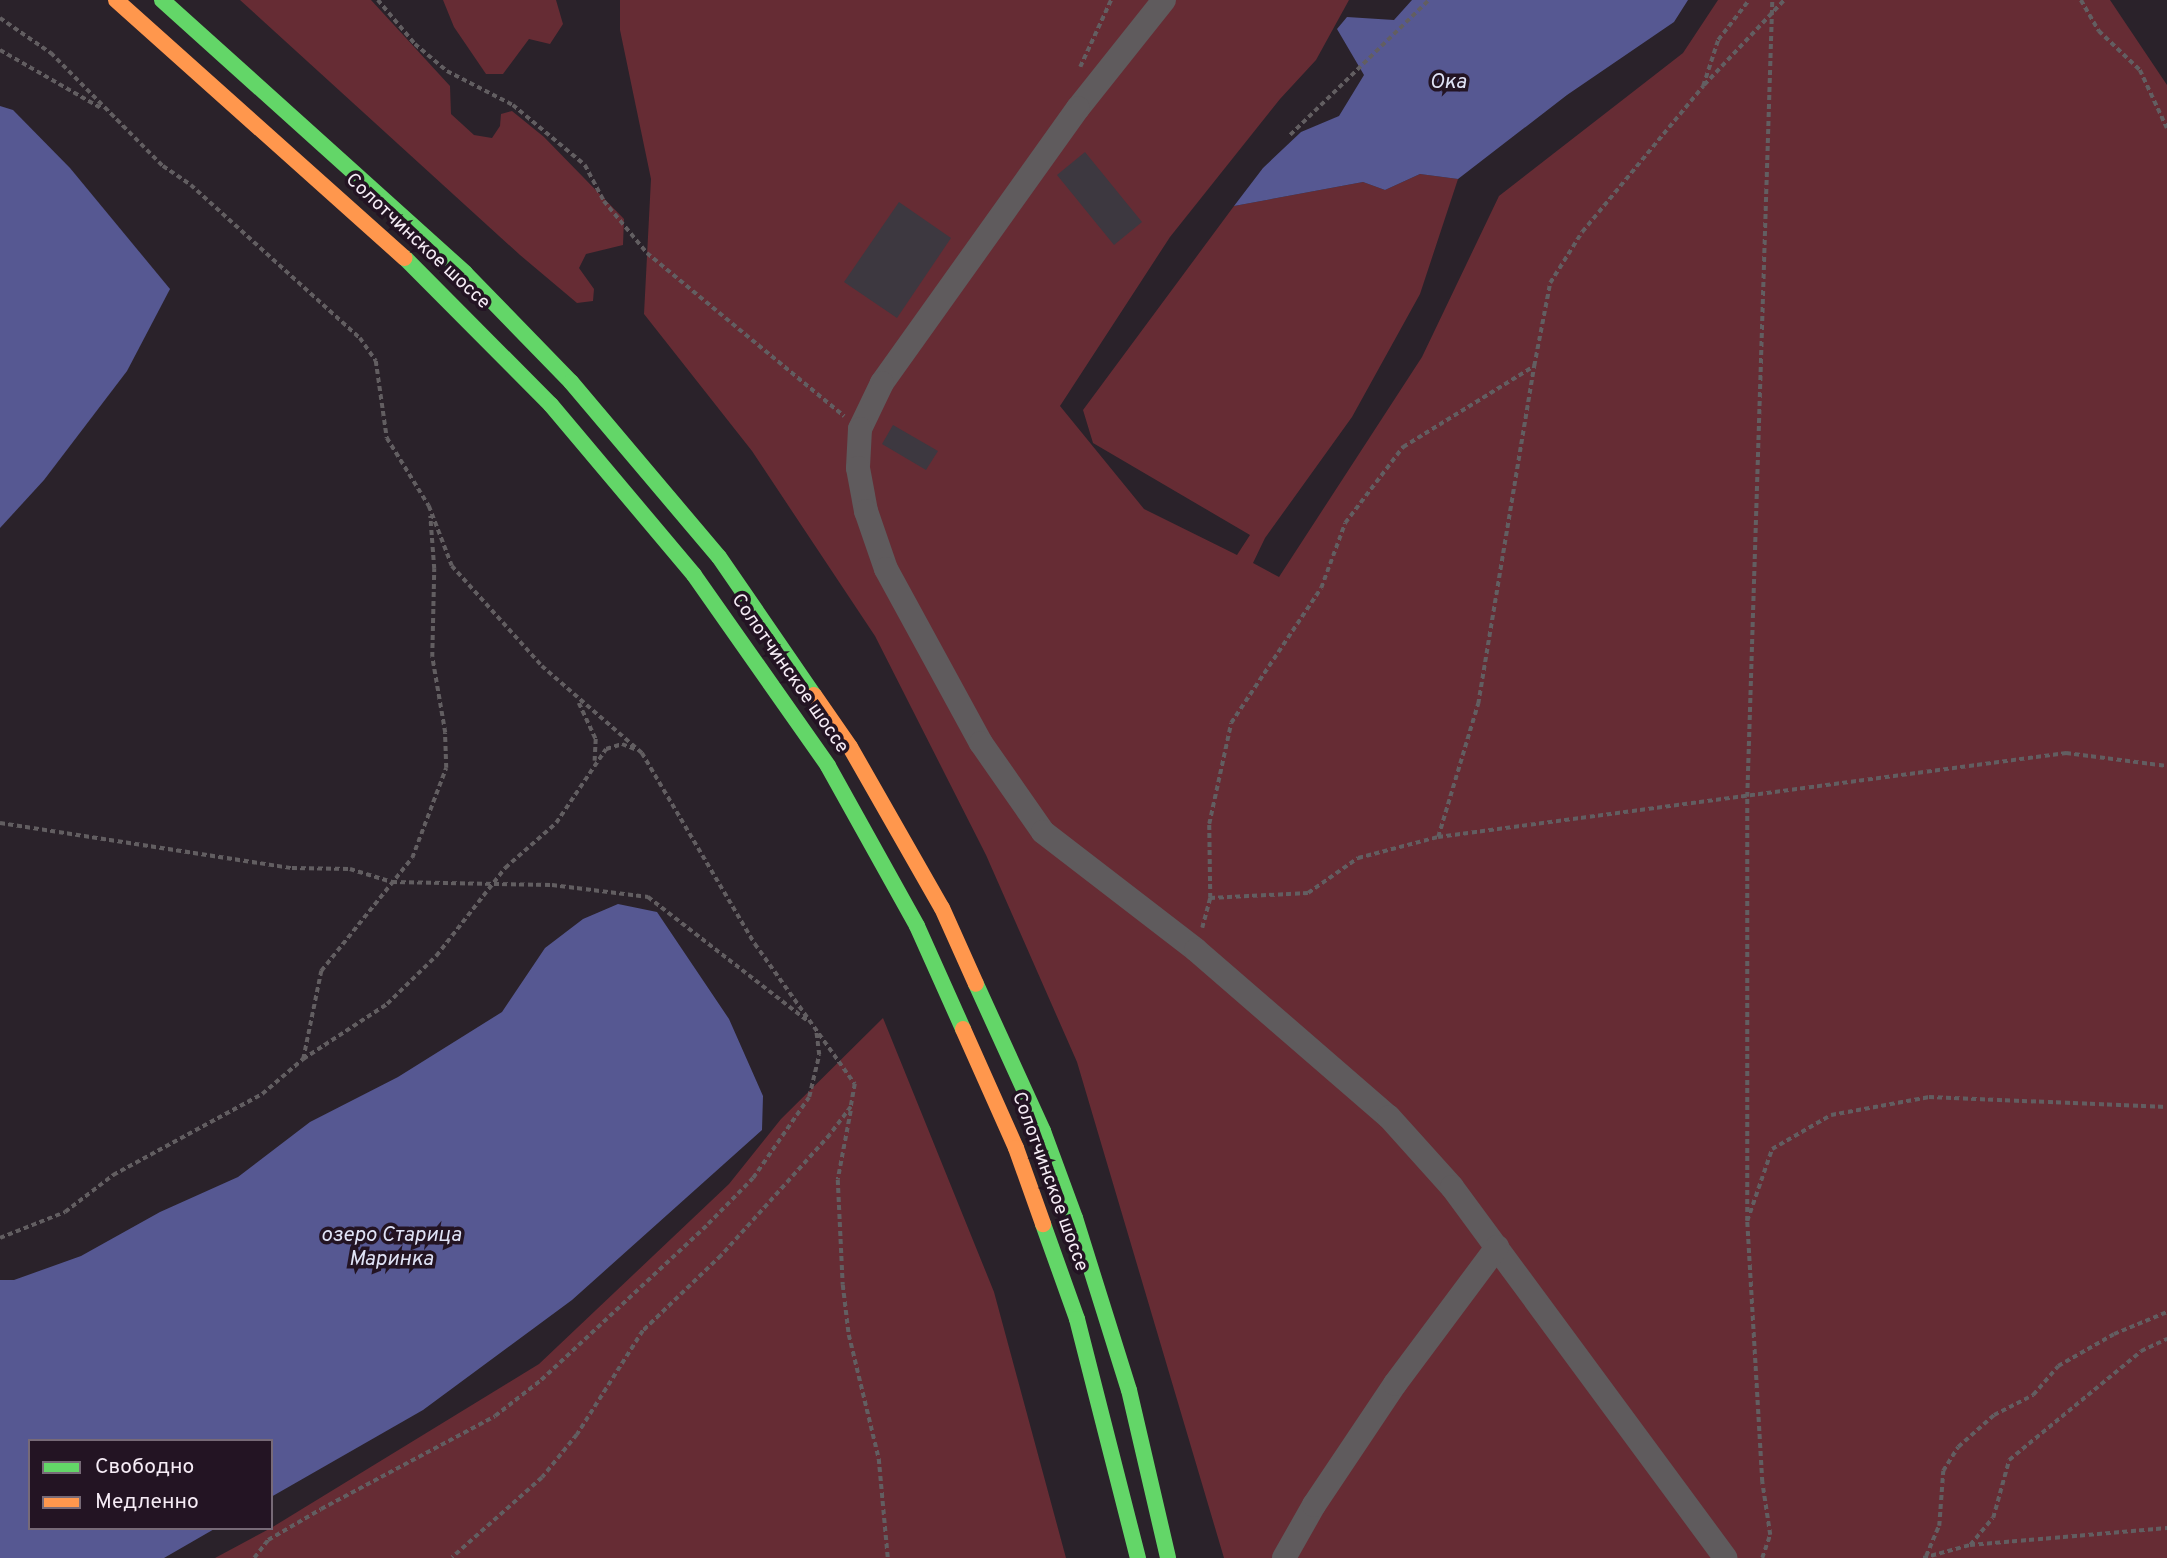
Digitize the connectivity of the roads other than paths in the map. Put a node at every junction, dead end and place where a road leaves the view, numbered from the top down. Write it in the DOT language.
graph roads {
  1 [pos="116,0"];
  2 [pos="162,0"];
  3 [pos="1164,0"];
  4 [pos="1497,1247"];
  5 [pos="1138,1558"];
  6 [pos="1168,1558"];
  7 [pos="1284,1558"];
  8 [pos="1726,1558"];
  1 -- 5 [label="main road, Солотчинское шоссе"];
  2 -- 6 [label="main road, Солотчинское шоссе"];
  3 -- 4 [label="street"];
  4 -- 7 [label="street"];
  4 -- 8 [label="street"];
}
